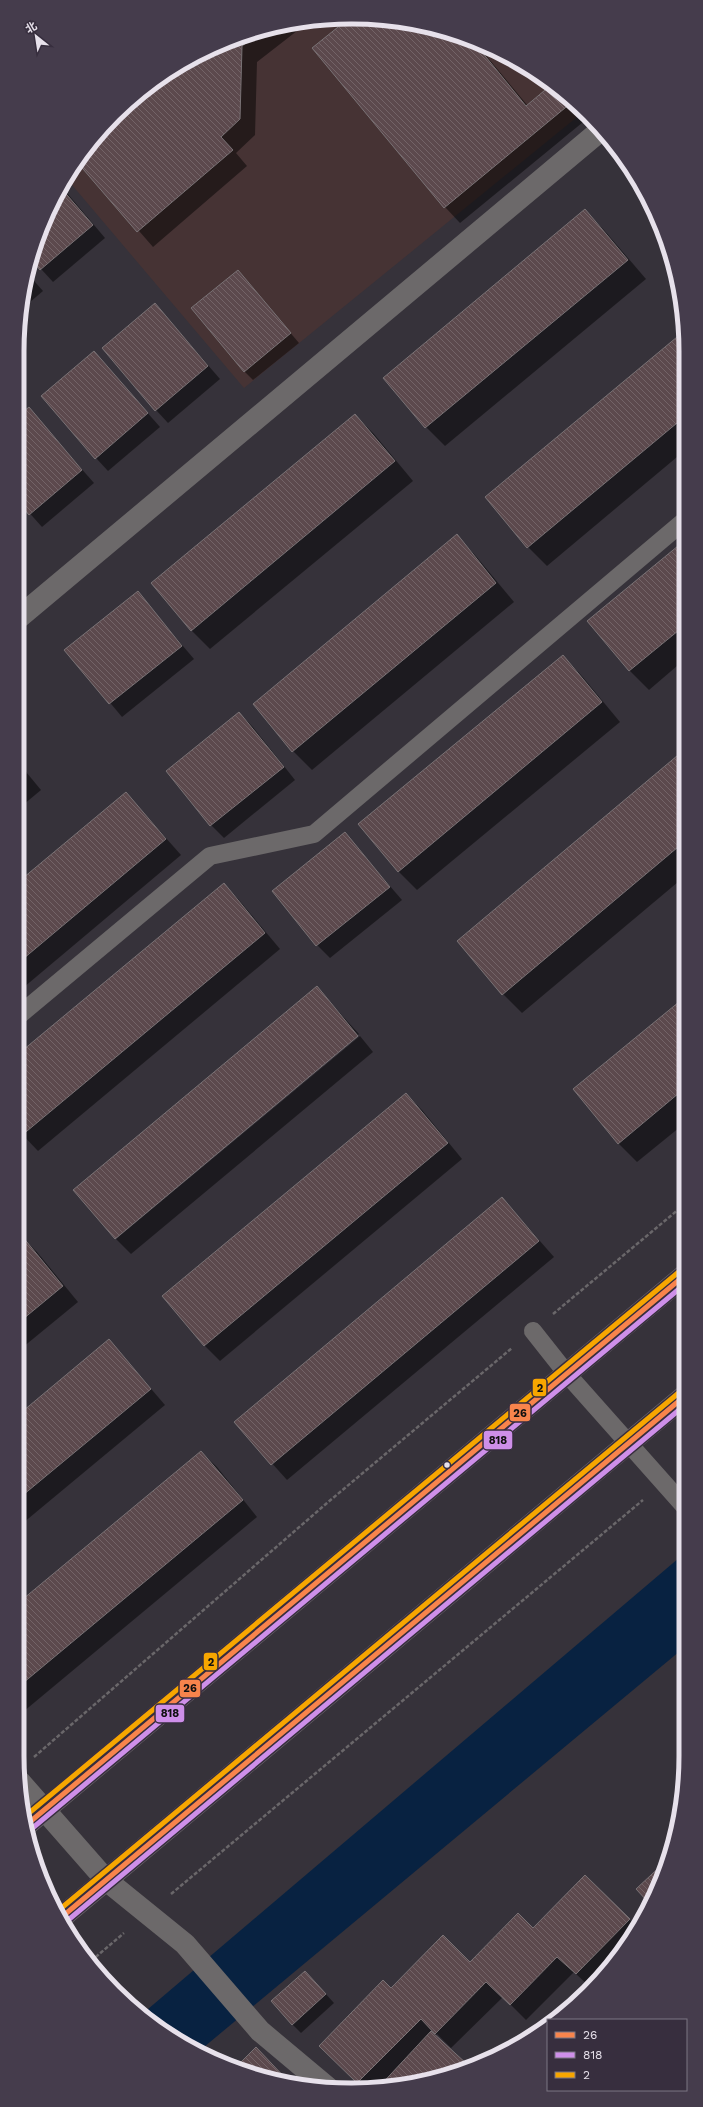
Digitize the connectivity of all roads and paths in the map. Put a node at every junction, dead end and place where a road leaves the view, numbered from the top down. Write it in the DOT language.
graph roads {
  1 [pos="597,135"];
  2 [pos="679,525"];
  3 [pos="24,613"];
  4 [pos="24,1011"];
  5 [pos="679,1209"];
  6 [pos="679,1280"];
  7 [pos="533,1331"];
  8 [pos="567,1374"];
  9 [pos="679,1401"];
  10 [pos="628,1444"];
  11 [pos="663,1483"];
  12 [pos="679,1500"];
  13 [pos="30,1760"];
  14 [pos="26,1789"];
  15 [pos="44,1810"];
  16 [pos="31,1821"];
  17 [pos="106,1880"];
  18 [pos="65,1913"];
  19 [pos="147,1915"];
  20 [pos="95,1958"];
  21 [pos="320,2081"];
  1 -- 3 [label="street"];
  2 -- 4 [label="lane"];
  5 -- 7 [label="path"];
  6 -- 8 [label="main road"];
  7 -- 8 [label="lane"];
  7 -- 13 [label="path"];
  8 -- 10 [label="lane"];
  8 -- 15 [label="main road"];
  9 -- 10 [label="main road"];
  10 -- 11 [label="lane"];
  10 -- 17 [label="main road"];
  11 -- 12 [label="lane"];
  11 -- 19 [label="path"];
  14 -- 15 [label="street"];
  15 -- 16 [label="main road"];
  15 -- 17 [label="street"];
  17 -- 18 [label="main road"];
  17 -- 19 [label="street"];
  19 -- 20 [label="path"];
  19 -- 21 [label="street"];
}
